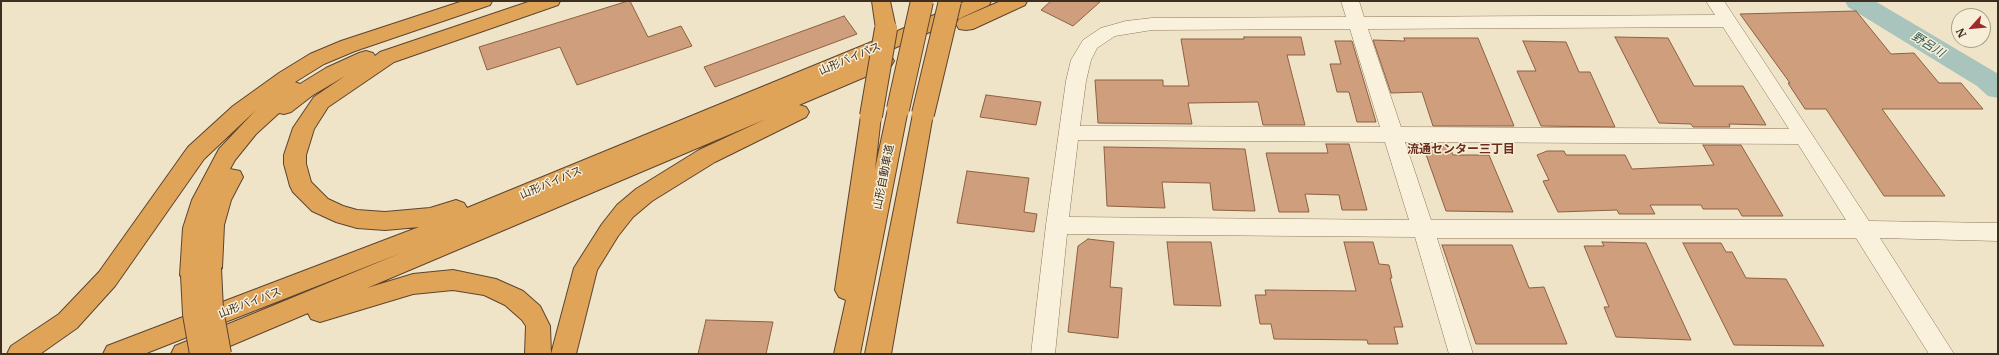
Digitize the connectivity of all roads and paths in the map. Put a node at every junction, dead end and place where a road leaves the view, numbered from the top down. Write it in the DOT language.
graph roads {
  1 [pos="483,1"];
  2 [pos="551,1"];
  3 [pos="881,1"];
  4 [pos="922,1"];
  5 [pos="950,1"];
  6 [pos="982,1"];
  7 [pos="1018,1"];
  8 [pos="1350,1"];
  9 [pos="1715,1"];
  10 [pos="429,19"];
  11 [pos="1728,21"];
  12 [pos="1358,23"];
  13 [pos="453,33"];
  14 [pos="823,70"];
  15 [pos="848,77"];
  16 [pos="1070,133"];
  17 [pos="1392,134"];
  18 [pos="1804,137"];
  19 [pos="1057,225"];
  20 [pos="1863,229"];
  21 [pos="1423,230"];
  22 [pos="1998,232"];
  23 [pos="201,271"];
  24 [pos="20,354"];
  25 [pos="116,354"];
  26 [pos="184,354"];
  27 [pos="201,354"];
  28 [pos="214,354"];
  29 [pos="220,354"];
  30 [pos="538,354"];
  31 [pos="563,354"];
  32 [pos="837,354"];
  33 [pos="847,354"];
  34 [pos="878,354"];
  35 [pos="1043,354"];
  36 [pos="1460,354"];
  37 [pos="1942,354"];
  1 -- 10 [label="highway"];
  2 -- 13 [label="highway"];
  3 -- 32 [label="highway, bridge"];
  4 -- 33 [label="highway, 山形自動車道, bridge"];
  5 -- 34 [label="highway, bridge"];
  6 -- 14 [label="highway, 山形バイパス"];
  7 -- 15 [label="highway, 山形バイパス"];
  8 -- 12 [label="street"];
  9 -- 11 [label="street"];
  10 -- 23 [label="highway"];
  10 -- 24 [label="highway"];
  11 -- 12 [label="street"];
  11 -- 18 [label="street"];
  12 -- 16 [label="street"];
  12 -- 17 [label="street"];
  13 -- 14 [label="highway"];
  13 -- 23 [label="highway"];
  14 -- 25 [label="highway, 山形バイパス"];
  15 -- 26 [label="highway, 山形バイパス"];
  15 -- 31 [label="highway"];
  16 -- 17 [label="street"];
  16 -- 19 [label="street"];
  17 -- 18 [label="street"];
  17 -- 21 [label="street"];
  18 -- 20 [label="street"];
  19 -- 21 [label="street"];
  19 -- 35 [label="street"];
  20 -- 21 [label="street"];
  20 -- 22 [label="street"];
  20 -- 37 [label="street"];
  21 -- 36 [label="street"];
  23 -- 27 [label="highway, bridge"];
  23 -- 29 [label="highway, bridge"];
  28 -- 30 [label="highway"];
}
